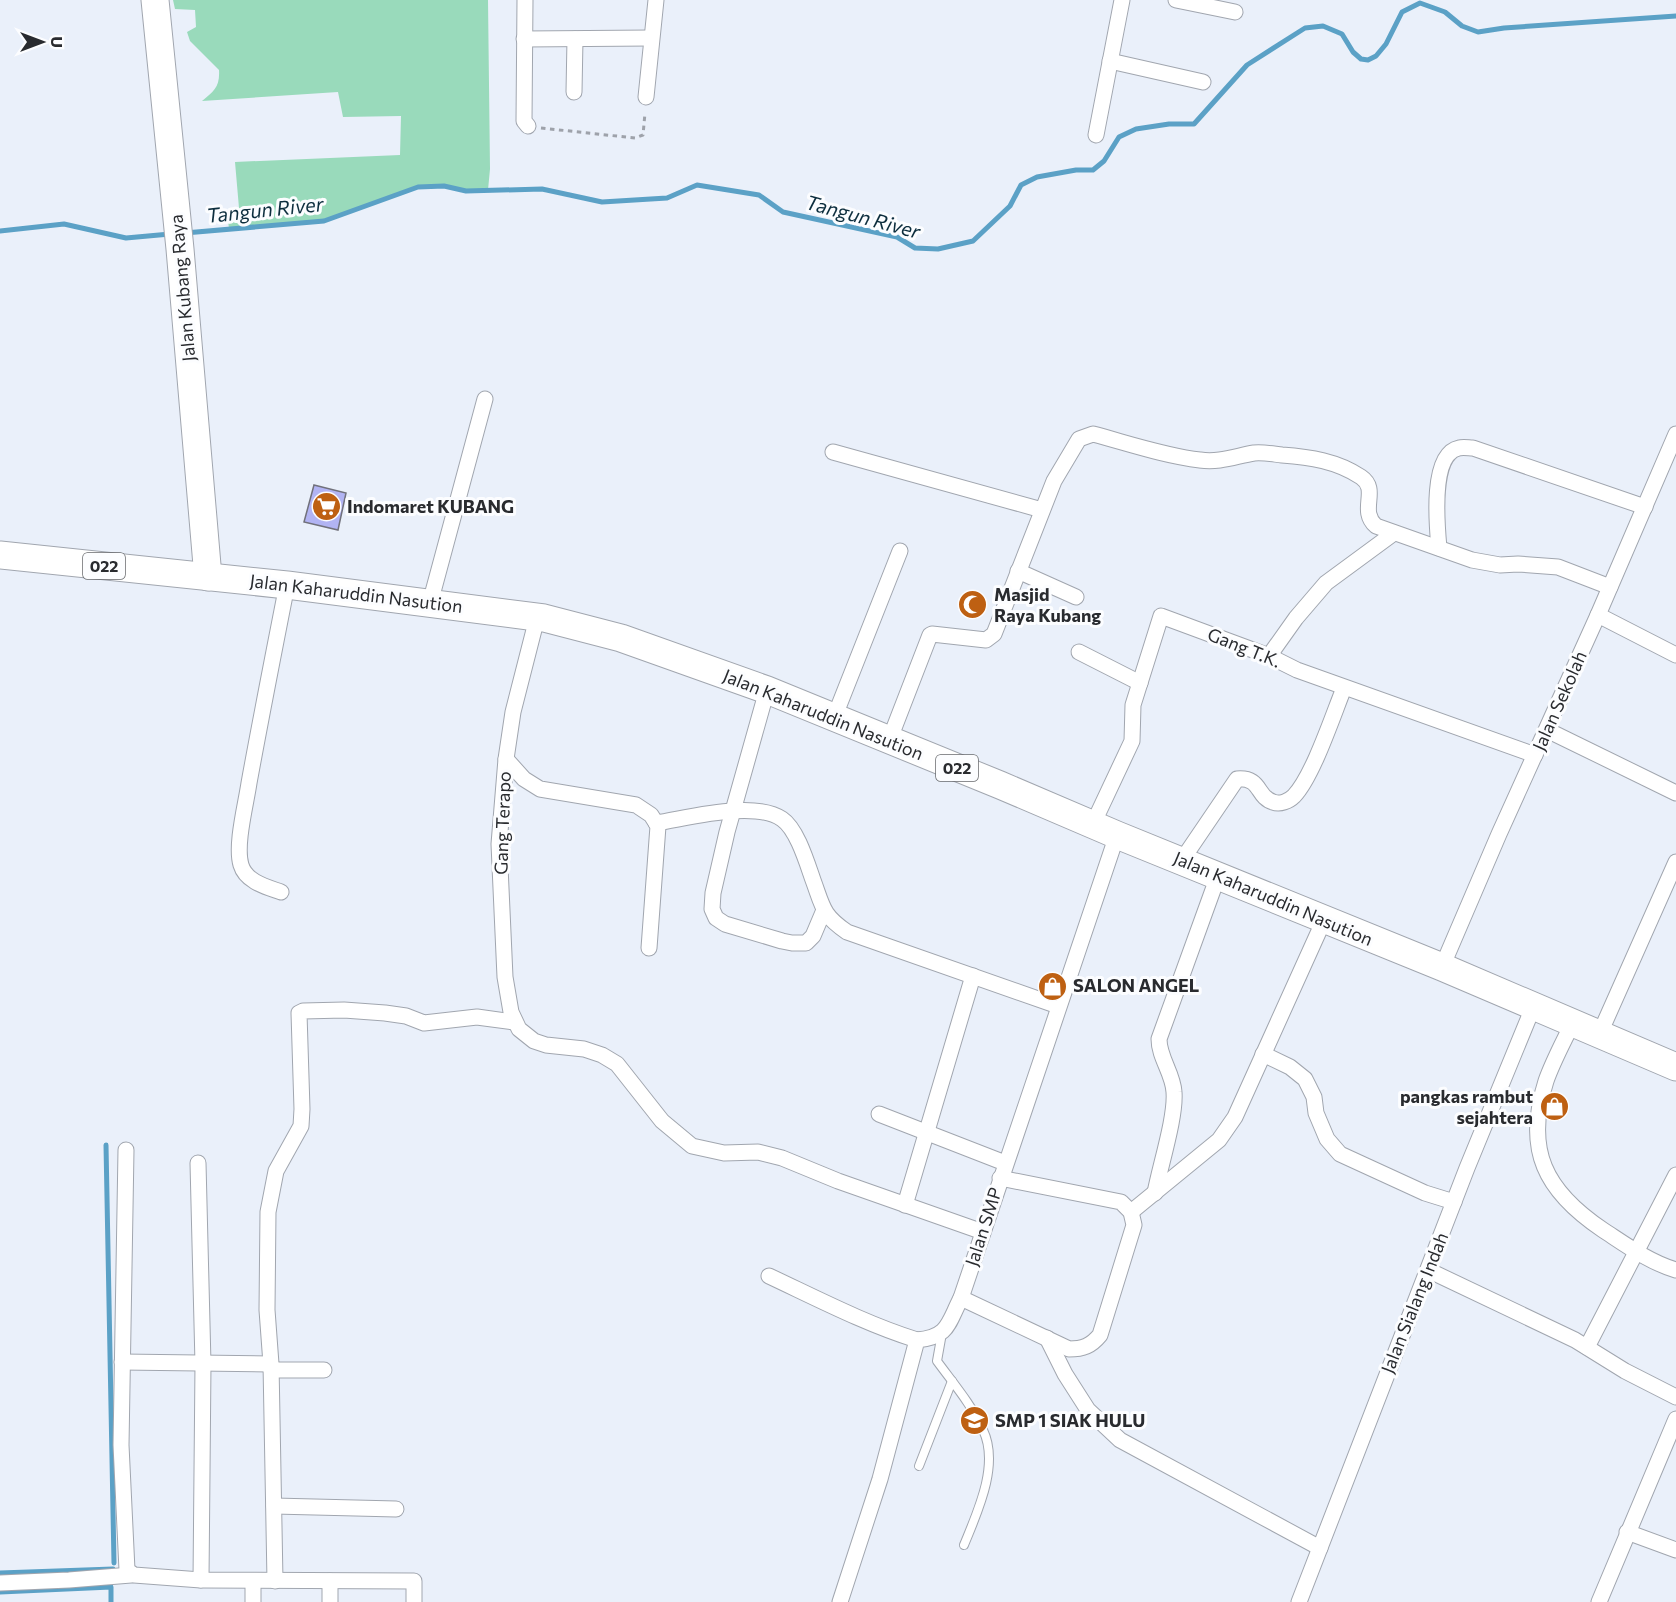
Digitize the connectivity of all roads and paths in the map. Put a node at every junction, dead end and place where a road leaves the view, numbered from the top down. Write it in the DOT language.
graph roads {
  1 [pos="154,0"];
  2 [pos="525,0"];
  3 [pos="656,0"];
  4 [pos="1122,0"];
  5 [pos="1176,0"];
  6 [pos="1197,2"];
  7 [pos="1234,12"];
  8 [pos="651,38"];
  9 [pos="524,39"];
  10 [pos="574,39"];
  11 [pos="1110,61"];
  12 [pos="1203,82"];
  13 [pos="574,92"];
  14 [pos="646,97"];
  15 [pos="528,126"];
  16 [pos="1096,135"];
  17 [pos="485,399"];
  18 [pos="1676,434"];
  19 [pos="833,452"];
  20 [pos="1645,507"];
  21 [pos="1042,510"];
  22 [pos="1394,533"];
  23 [pos="1439,548"];
  24 [pos="900,551"];
  25 [pos="0,555"];
  26 [pos="1018,571"];
  27 [pos="208,577"];
  28 [pos="287,585"];
  29 [pos="1610,587"];
  30 [pos="1076,597"];
  31 [pos="430,603"];
  32 [pos="1598,615"];
  33 [pos="537,618"];
  34 [pos="1079,652"];
  35 [pos="1676,655"];
  36 [pos="1269,656"];
  37 [pos="1140,684"];
  38 [pos="1344,688"];
  39 [pos="767,690"];
  40 [pos="834,718"];
  41 [pos="1546,730"];
  42 [pos="889,741"];
  43 [pos="1535,755"];
  44 [pos="506,759"];
  45 [pos="1676,793"];
  46 [pos="734,810"];
  47 [pos="656,823"];
  48 [pos="1093,824"];
  49 [pos="1117,835"];
  50 [pos="1182,860"];
  51 [pos="1676,862"];
  52 [pos="1218,876"];
  53 [pos="281,892"];
  54 [pos="824,910"];
  55 [pos="1324,920"];
  56 [pos="649,948"];
  57 [pos="1442,967"];
  58 [pos="973,976"];
  59 [pos="1534,1005"];
  60 [pos="1058,1006"];
  61 [pos="1573,1022"];
  62 [pos="516,1026"];
  63 [pos="1600,1033"];
  64 [pos="1263,1054"];
  65 [pos="1676,1067"];
  66 [pos="879,1114"];
  67 [pos="926,1133"];
  68 [pos="126,1150"];
  69 [pos="198,1163"];
  70 [pos="1003,1170"];
  71 [pos="1676,1175"];
  72 [pos="1155,1192"];
  73 [pos="1454,1202"];
  74 [pos="905,1205"];
  75 [pos="1131,1212"];
  76 [pos="982,1232"];
  77 [pos="1636,1252"];
  78 [pos="1428,1270"];
  79 [pos="1676,1270"];
  80 [pos="769,1276"];
  81 [pos="961,1298"];
  82 [pos="942,1334"];
  83 [pos="1047,1338"];
  84 [pos="917,1340"];
  85 [pos="1587,1347"];
  86 [pos="122,1362"];
  87 [pos="203,1364"];
  88 [pos="272,1367"];
  89 [pos="324,1370"];
  90 [pos="952,1381"];
  91 [pos="1676,1397"];
  92 [pos="1676,1419"];
  93 [pos="919,1466"];
  94 [pos="274,1506"];
  95 [pos="396,1509"];
  96 [pos="1627,1532"];
  97 [pos="964,1545"];
  98 [pos="1320,1548"];
  99 [pos="1676,1550"];
  100 [pos="131,1575"];
  101 [pos="201,1580"];
  102 [pos="253,1581"];
  103 [pos="275,1581"];
  104 [pos="330,1581"];
  105 [pos="0,1583"];
  106 [pos="253,1602"];
  107 [pos="330,1602"];
  108 [pos="414,1602"];
  109 [pos="840,1602"];
  110 [pos="1299,1602"];
  111 [pos="1599,1602"];
  1 -- 27 [label="highway, Jalan Kubang Raya"];
  2 -- 9 [label="street"];
  3 -- 8 [label="street"];
  4 -- 11 [label="street"];
  5 -- 6 [label="street"];
  6 -- 7 [label="street"];
  8 -- 10 [label="street"];
  8 -- 14 [label="street"];
  9 -- 10 [label="street"];
  9 -- 15 [label="street"];
  10 -- 13 [label="street"];
  11 -- 12 [label="street"];
  11 -- 16 [label="street"];
  14 -- 15 [label="path"];
  17 -- 31 [label="street"];
  18 -- 20 [label="street, Jalan Sekolah"];
  19 -- 21 [label="street"];
  20 -- 23 [label="street"];
  20 -- 29 [label="street, Jalan Sekolah"];
  21 -- 22 [label="street"];
  21 -- 26 [label="street"];
  22 -- 23 [label="street"];
  22 -- 36 [label="street"];
  23 -- 29 [label="street"];
  24 -- 40 [label="street"];
  25 -- 27 [label="highway, 022"];
  26 -- 30 [label="street"];
  26 -- 42 [label="street"];
  27 -- 28 [label="highway, Jalan Kaharuddin Nasution / 022"];
  28 -- 31 [label="highway, Jalan Kaharuddin Nasution / 022"];
  28 -- 53 [label="street"];
  29 -- 32 [label="street, Jalan Sekolah"];
  31 -- 33 [label="highway, Jalan Kaharuddin Nasution / 022"];
  32 -- 35 [label="street"];
  32 -- 41 [label="street, Jalan Sekolah"];
  33 -- 39 [label="highway, Jalan Kaharuddin Nasution / 022"];
  33 -- 44 [label="street, Gang Terapo"];
  34 -- 37 [label="street"];
  36 -- 37 [label="street, Gang T.K."];
  36 -- 38 [label="street, Gang T.K."];
  37 -- 48 [label="street, Gang T.K."];
  38 -- 43 [label="street, Gang T.K."];
  38 -- 50 [label="street"];
  39 -- 40 [label="highway, Jalan Kaharuddin Nasution / 022"];
  39 -- 46 [label="street"];
  40 -- 42 [label="highway, Jalan Kaharuddin Nasution / 022"];
  41 -- 43 [label="street, Jalan Sekolah"];
  41 -- 45 [label="street"];
  42 -- 48 [label="highway, Jalan Kaharuddin Nasution / 022"];
  43 -- 57 [label="street, Jalan Sekolah"];
  44 -- 47 [label="street"];
  44 -- 62 [label="street, Gang Terapo"];
  46 -- 47 [label="street"];
  46 -- 54 [label="street"];
  46 -- 54 [label="street"];
  47 -- 56 [label="street"];
  48 -- 49 [label="highway, Jalan Kaharuddin Nasution / 022"];
  49 -- 50 [label="highway, Jalan Kaharuddin Nasution / 022"];
  49 -- 60 [label="street, Jalan SMP"];
  50 -- 52 [label="highway, Jalan Kaharuddin Nasution / 022"];
  51 -- 63 [label="street"];
  52 -- 55 [label="highway, Jalan Kaharuddin Nasution / 022"];
  52 -- 72 [label="street"];
  54 -- 58 [label="street"];
  55 -- 57 [label="highway, Jalan Kaharuddin Nasution / 022"];
  55 -- 64 [label="street"];
  57 -- 59 [label="highway, Jalan Kaharuddin Nasution / 022"];
  58 -- 60 [label="street"];
  58 -- 67 [label="street"];
  59 -- 61 [label="highway, Jalan Kaharuddin Nasution / 022"];
  59 -- 73 [label="street, Jalan Sialang Indah"];
  60 -- 70 [label="street, Jalan SMP"];
  61 -- 63 [label="highway, Jalan Kaharuddin Nasution / 022"];
  61 -- 77 [label="street"];
  62 -- 74 [label="street"];
  62 -- 88 [label="street"];
  63 -- 65 [label="highway, Jalan Kaharuddin Nasution / 022"];
  64 -- 72 [label="street"];
  64 -- 73 [label="street"];
  66 -- 67 [label="street"];
  67 -- 70 [label="street"];
  67 -- 74 [label="street"];
  68 -- 86 [label="street"];
  69 -- 87 [label="street"];
  70 -- 75 [label="street"];
  70 -- 76 [label="street, Jalan SMP"];
  71 -- 77 [label="street"];
  72 -- 75 [label="street"];
  73 -- 78 [label="street, Jalan Sialang Indah"];
  74 -- 76 [label="street"];
  75 -- 83 [label="street"];
  76 -- 81 [label="street, Jalan SMP"];
  77 -- 79 [label="street"];
  77 -- 85 [label="street"];
  78 -- 85 [label="street"];
  78 -- 98 [label="street, Jalan Sialang Indah"];
  80 -- 84 [label="street"];
  81 -- 82 [label="street, Jalan SMP"];
  81 -- 83 [label="street"];
  82 -- 84 [label="street"];
  82 -- 90 [label="lane"];
  83 -- 98 [label="street"];
  84 -- 109 [label="street"];
  85 -- 91 [label="street"];
  86 -- 87 [label="street"];
  86 -- 100 [label="street"];
  87 -- 88 [label="street"];
  87 -- 101 [label="street"];
  88 -- 89 [label="street"];
  88 -- 94 [label="street"];
  90 -- 93 [label="lane"];
  90 -- 97 [label="lane"];
  92 -- 96 [label="street"];
  94 -- 95 [label="street"];
  94 -- 103 [label="street"];
  96 -- 99 [label="street"];
  96 -- 111 [label="street"];
  98 -- 110 [label="street, Jalan Sialang Indah"];
  100 -- 101 [label="street"];
  100 -- 105 [label="street"];
  101 -- 102 [label="street"];
  102 -- 103 [label="street"];
  102 -- 106 [label="street"];
  103 -- 104 [label="street"];
  104 -- 107 [label="street"];
  104 -- 108 [label="street"];
}
